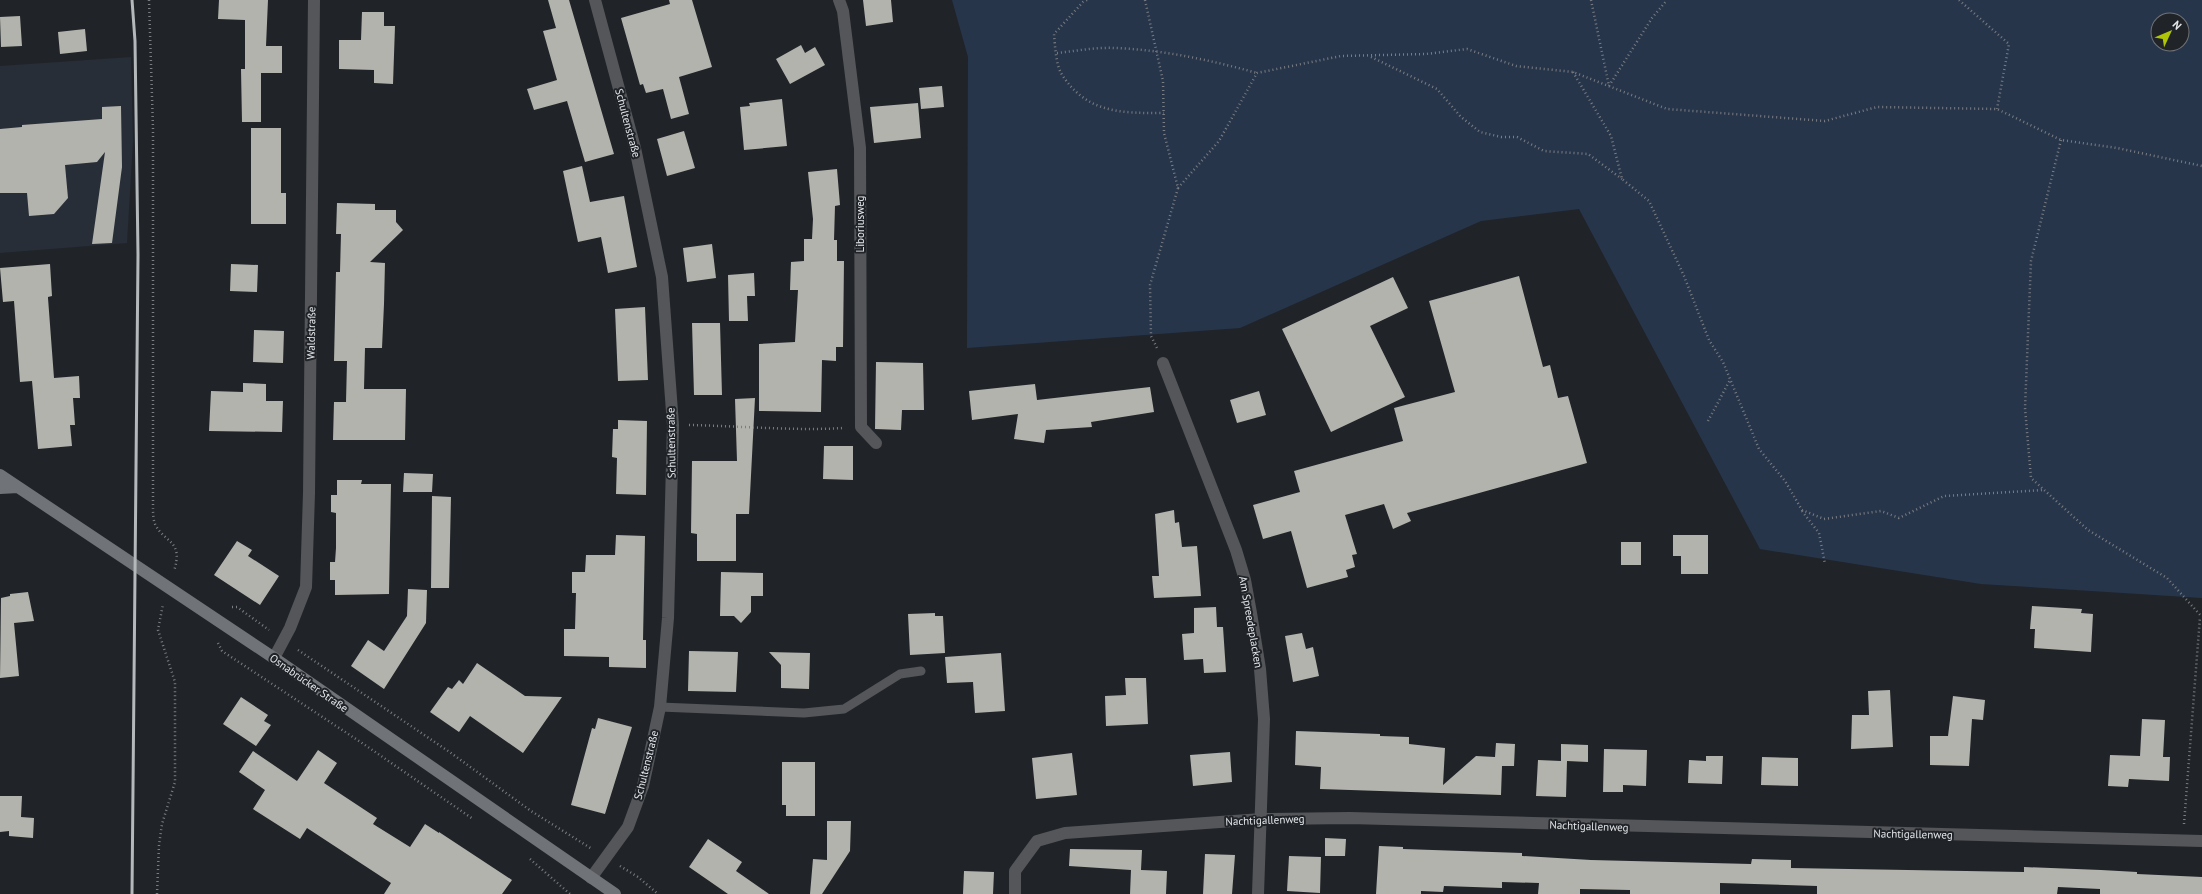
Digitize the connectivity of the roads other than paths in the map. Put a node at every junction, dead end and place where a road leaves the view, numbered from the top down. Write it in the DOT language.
graph roads {
  1 [pos="314,0"];
  2 [pos="594,0"];
  3 [pos="839,0"];
  4 [pos="1163,363"];
  5 [pos="876,443"];
  6 [pos="0,475"];
  7 [pos="18,487"];
  8 [pos="0,488"];
  9 [pos="274,658"];
  10 [pos="921,671"];
  11 [pos="660,707"];
  12 [pos="1262,819"];
  13 [pos="2202,841"];
  14 [pos="591,878"];
  15 [pos="615,894"];
  16 [pos="1015,894"];
  17 [pos="1258,894"];
  1 -- 9 [label="street, Waldstraße"];
  2 -- 11 [label="street, Schultenstraße"];
  3 -- 5 [label="street, Liboriusweg"];
  4 -- 12 [label="street, Am Spreedeplacken"];
  6 -- 7 [label="main road, Osnabrücker Straße"];
  7 -- 8 [label="main road"];
  7 -- 9 [label="main road, Osnabrücker Straße"];
  9 -- 14 [label="main road, Osnabrücker Straße"];
  10 -- 11 [label="lane"];
  11 -- 14 [label="street, Schultenstraße"];
  12 -- 13 [label="street, Nachtigallenweg"];
  12 -- 16 [label="street, Nachtigallenweg"];
  12 -- 17 [label="street, Am Spreedeplacken"];
  14 -- 15 [label="main road, Osnabrücker Straße"];
}
